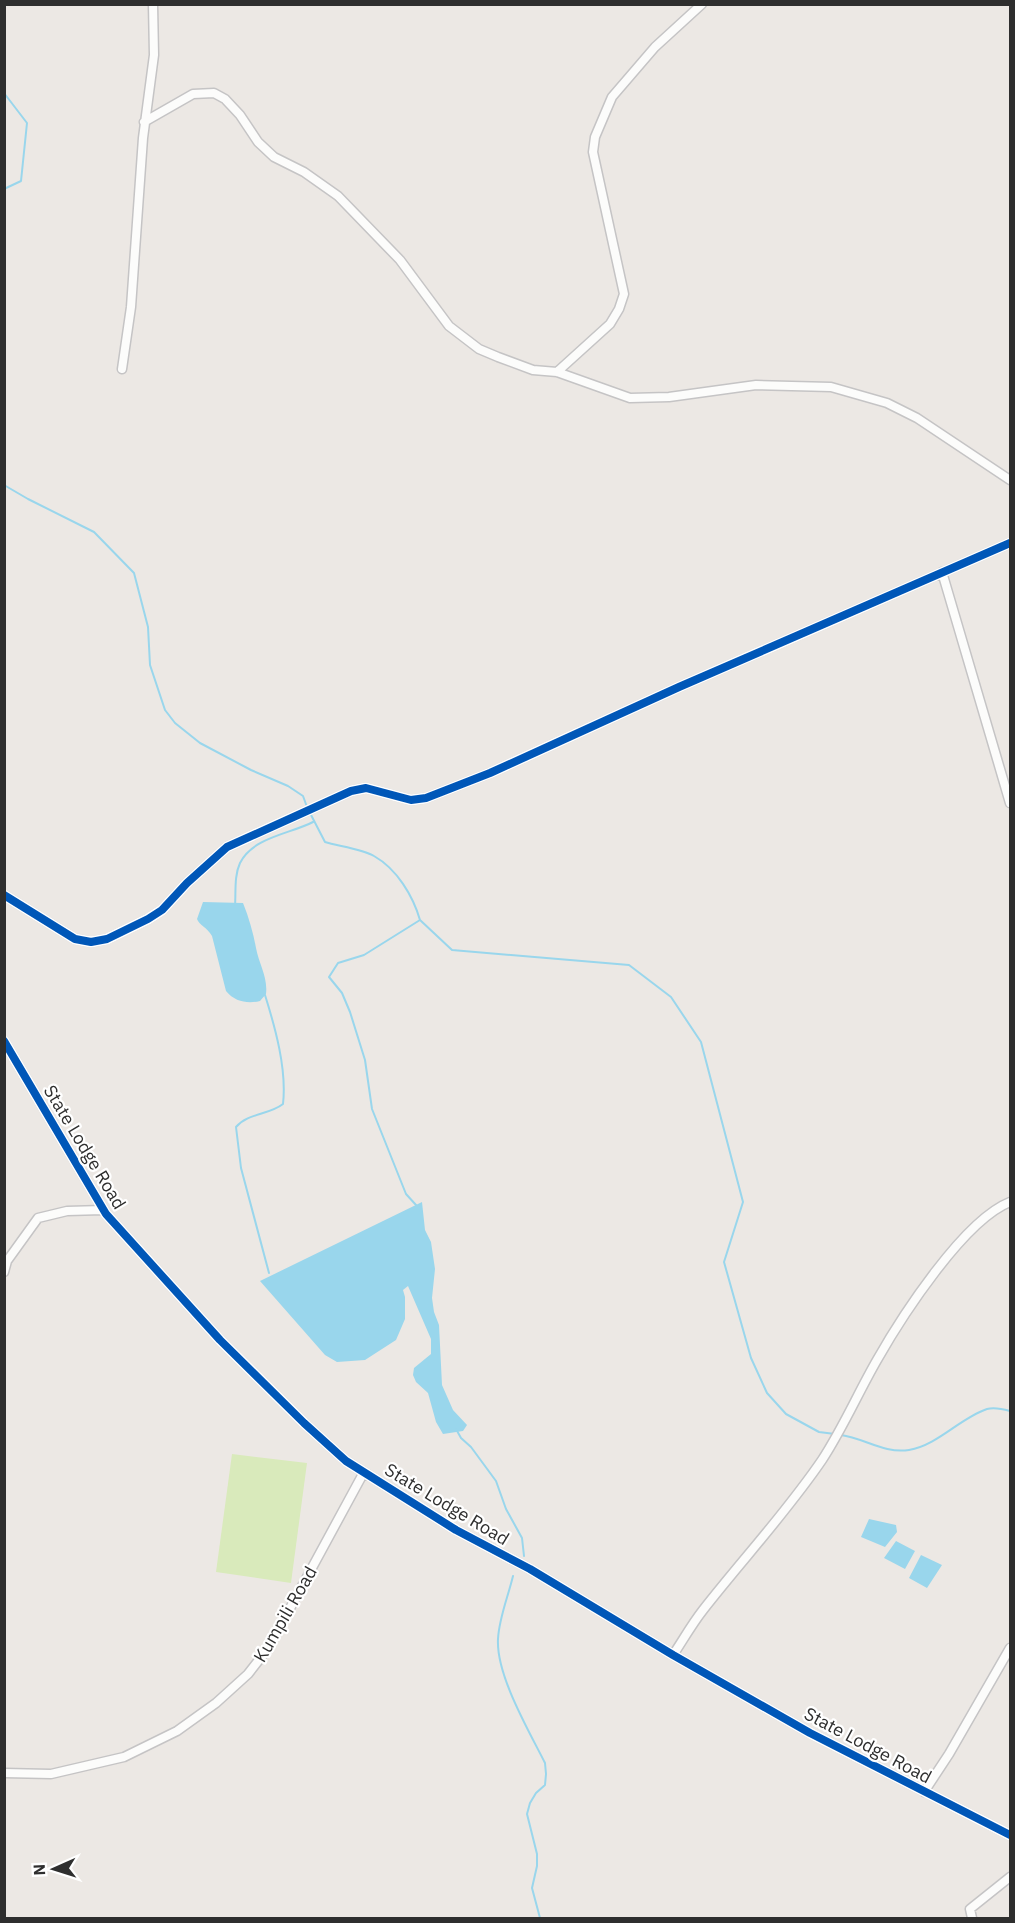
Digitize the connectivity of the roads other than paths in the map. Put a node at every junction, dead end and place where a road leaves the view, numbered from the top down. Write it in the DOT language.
graph roads {
  1 [pos="153,4"];
  2 [pos="702,4"];
  3 [pos="144,122"];
  4 [pos="122,369"];
  5 [pos="557,372"];
  6 [pos="1011,480"];
  7 [pos="1011,543"];
  8 [pos="942,572"];
  9 [pos="1011,802"];
  10 [pos="4,895"];
  11 [pos="4,1041"];
  12 [pos="1011,1202"];
  13 [pos="103,1210"];
  14 [pos="4,1272"];
  15 [pos="364,1472"];
  16 [pos="1011,1648"];
  17 [pos="672,1655"];
  18 [pos="4,1773"];
  19 [pos="924,1792"];
  20 [pos="1011,1834"];
  21 [pos="1011,1877"];
  22 [pos="972,1918"];
  1 -- 3 [label="street"];
  2 -- 5 [label="street"];
  3 -- 4 [label="street"];
  3 -- 5 [label="street"];
  5 -- 6 [label="street"];
  7 -- 8 [label="street"];
  8 -- 9 [label="street"];
  8 -- 10 [label="street"];
  11 -- 13 [label="street, State Lodge Road"];
  12 -- 17 [label="street"];
  13 -- 14 [label="street"];
  13 -- 15 [label="street, State Lodge Road"];
  15 -- 17 [label="street, State Lodge Road"];
  15 -- 18 [label="street, Kumpili Road"];
  16 -- 19 [label="street"];
  17 -- 19 [label="street, State Lodge Road"];
  19 -- 20 [label="street, State Lodge Road"];
  21 -- 22 [label="street"];
}
